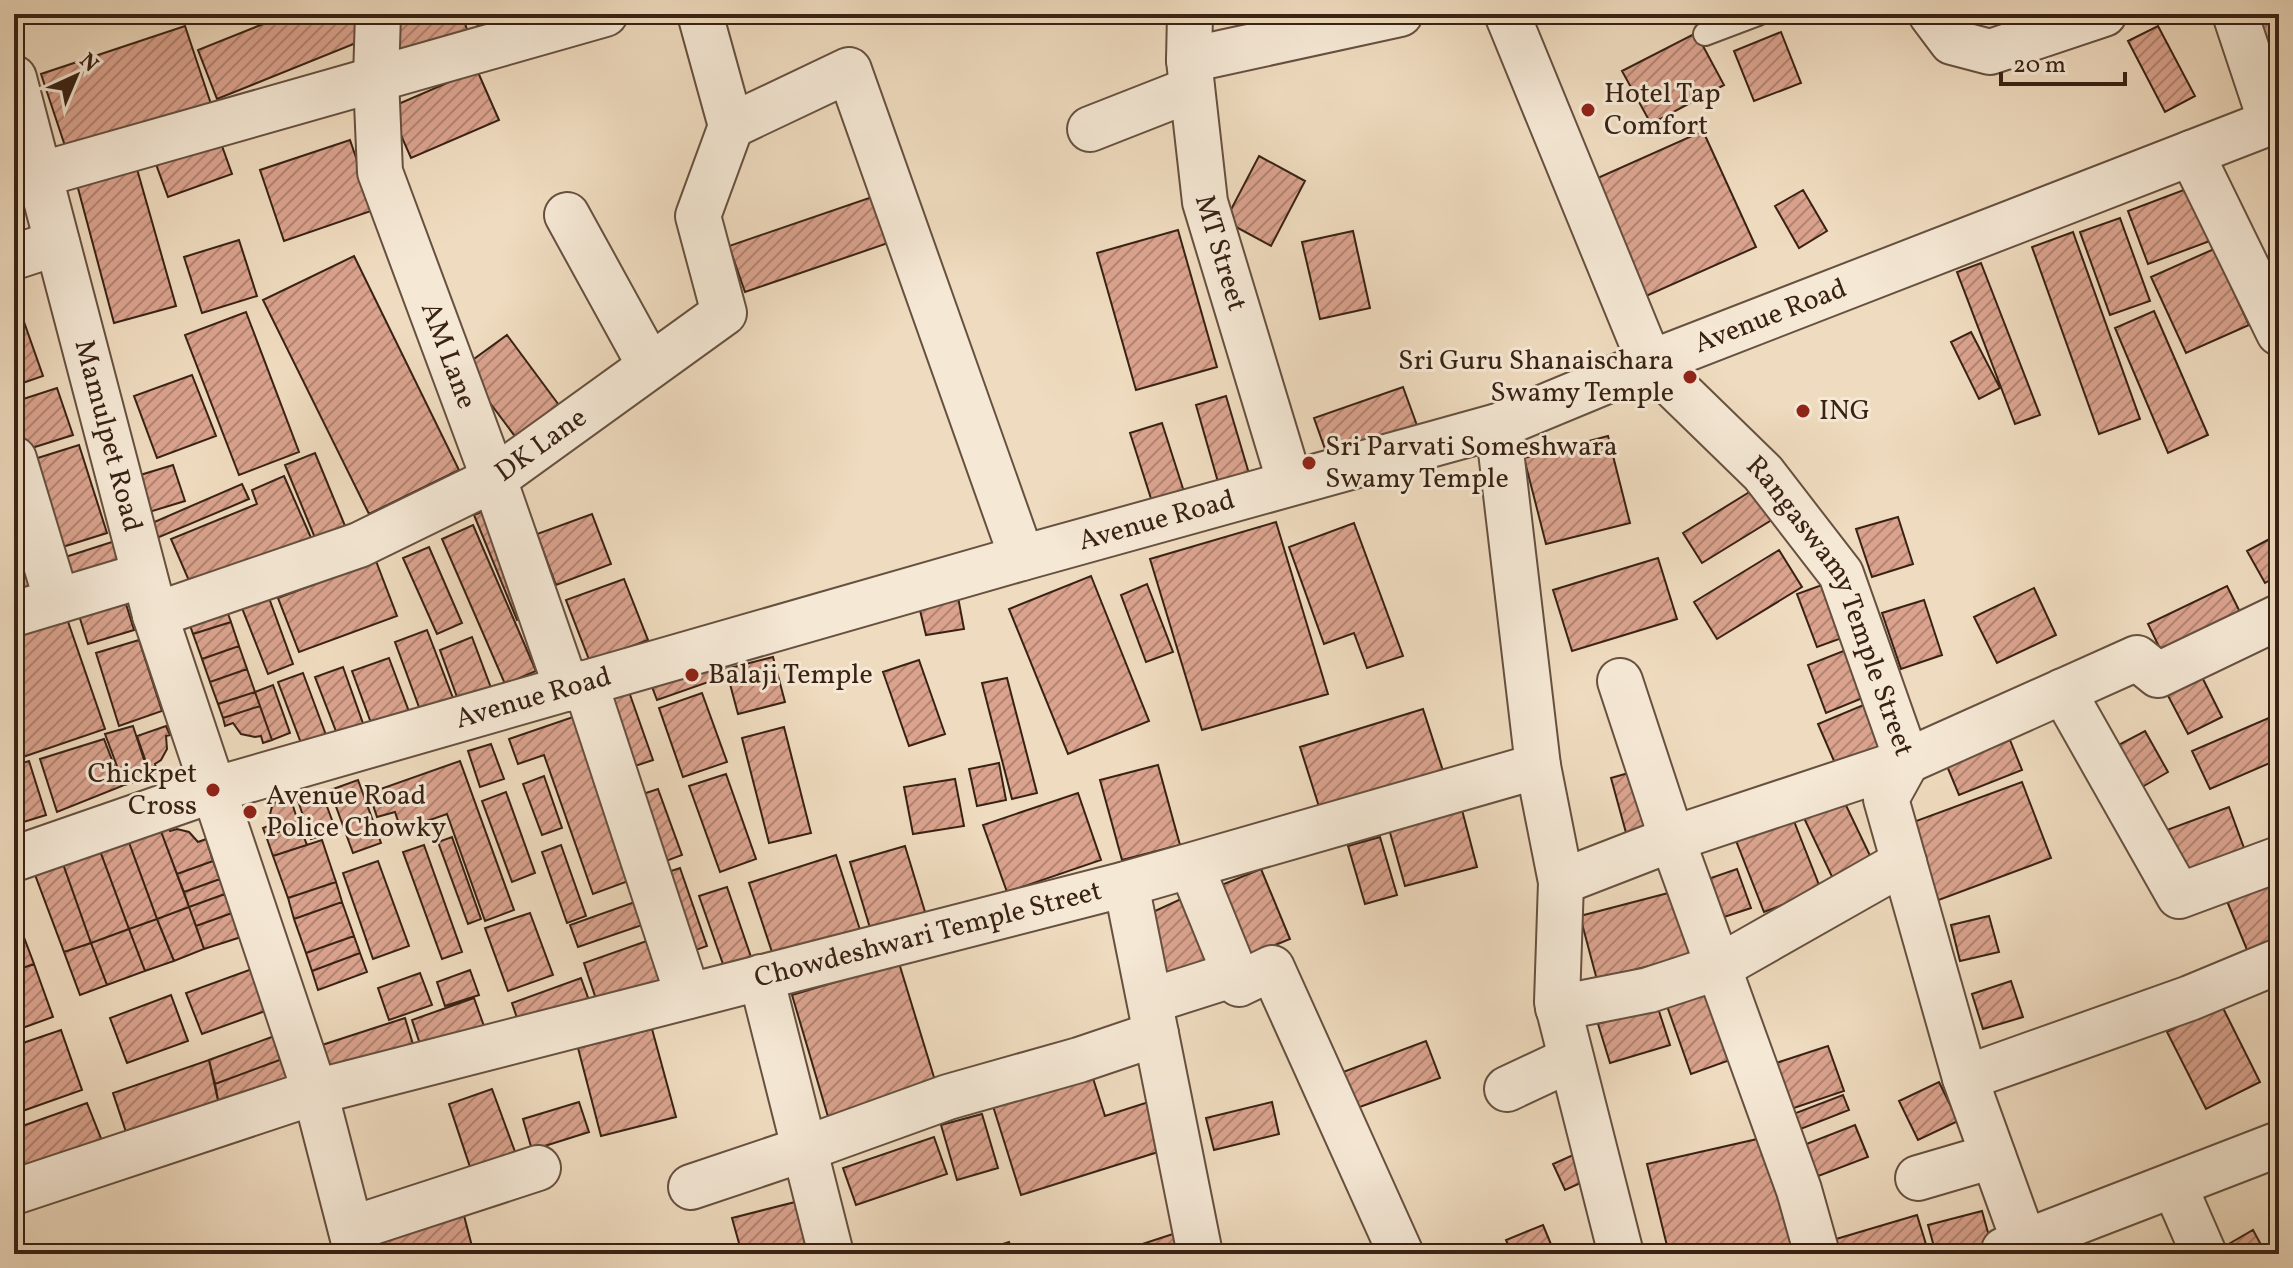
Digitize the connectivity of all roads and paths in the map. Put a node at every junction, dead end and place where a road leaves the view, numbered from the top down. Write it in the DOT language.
graph roads {
  1 [pos="378,14"];
  2 [pos="605,14"];
  3 [pos="700,14"];
  4 [pos="1190,14"];
  5 [pos="1400,14"];
  6 [pos="1507,14"];
  7 [pos="1758,14"];
  8 [pos="1931,14"];
  9 [pos="2235,14"];
  10 [pos="2094,15"];
  11 [pos="1292,25"];
  12 [pos="1705,34"];
  13 [pos="1190,74"];
  14 [pos="14,78"];
  15 [pos="376,79"];
  16 [pos="2275,120"];
  17 [pos="731,126"];
  18 [pos="1090,129"];
  19 [pos="2191,153"];
  20 [pos="39,175"];
  21 [pos="567,215"];
  22 [pos="57,243"];
  23 [pos="14,257"];
  24 [pos="2278,329"];
  25 [pos="1650,363"];
  26 [pos="650,366"];
  27 [pos="1498,426"];
  28 [pos="14,459"];
  29 [pos="494,479"];
  30 [pos="1290,483"];
  31 [pos="1022,558"];
  32 [pos="150,595"];
  33 [pos="57,601"];
  34 [pos="14,614"];
  35 [pos="2279,617"];
  36 [pos="1620,681"];
  37 [pos="576,686"];
  38 [pos="2063,691"];
  39 [pos="1907,761"];
  40 [pos="1538,766"];
  41 [pos="213,790"];
  42 [pos="1672,839"];
  43 [pos="14,859"];
  44 [pos="2279,859"];
  45 [pos="1904,862"];
  46 [pos="1191,866"];
  47 [pos="1561,882"];
  48 [pos="1126,884"];
  49 [pos="2279,961"];
  50 [pos="1719,967"];
  51 [pos="1235,974"];
  52 [pos="761,977"];
  53 [pos="688,996"];
  54 [pos="1558,1008"];
  55 [pos="1153,1017"];
  56 [pos="1571,1059"];
  57 [pos="1965,1078"];
  58 [pos="1507,1089"];
  59 [pos="315,1092"];
  60 [pos="2279,1144"];
  61 [pos="804,1149"];
  62 [pos="1993,1156"];
  63 [pos="538,1168"];
  64 [pos="1918,1178"];
  65 [pos="2174,1185"];
  66 [pos="691,1187"];
  67 [pos="14,1192"];
  68 [pos="354,1242"];
  69 [pos="1614,1251"];
  70 [pos="831,1254"];
  71 [pos="1200,1254"];
  72 [pos="1401,1254"];
  73 [pos="1817,1254"];
  74 [pos="2204,1254"];
  1 -- 15 [label="street, AM Lane"];
  2 -- 15 [label="street"];
  3 -- 17 [label="street"];
  4 -- 13 [label="street, MT Street"];
  5 -- 11 [label="street"];
  6 -- 25 [label="street, Rangaswamy Temple Street"];
  7 -- 12 [label="lane"];
  8 -- 10 [label="street"];
  9 -- 16 [label="street"];
  11 -- 13 [label="street"];
  13 -- 18 [label="street"];
  13 -- 30 [label="street, MT Street"];
  14 -- 20 [label="street, Mamulpet Road"];
  15 -- 20 [label="street"];
  15 -- 29 [label="street, AM Lane"];
  16 -- 19 [label="street, Avenue Road"];
  17 -- 26 [label="street, DK Lane"];
  17 -- 31 [label="street"];
  19 -- 24 [label="street"];
  19 -- 25 [label="street, Avenue Road"];
  20 -- 22 [label="street, Mamulpet Road"];
  21 -- 26 [label="street"];
  22 -- 23 [label="street"];
  22 -- 32 [label="street, Mamulpet Road"];
  25 -- 27 [label="street, Avenue Road"];
  25 -- 39 [label="street, Rangaswamy Temple Street"];
  26 -- 29 [label="street, DK Lane"];
  27 -- 30 [label="street, Avenue Road"];
  27 -- 40 [label="street"];
  28 -- 33 [label="street"];
  29 -- 32 [label="street, DK Lane"];
  29 -- 37 [label="street, AM Lane"];
  30 -- 31 [label="street, Avenue Road"];
  31 -- 37 [label="street, Avenue Road"];
  32 -- 33 [label="street, DK Lane"];
  32 -- 41 [label="street, Mamulpet Road"];
  33 -- 34 [label="street, DK Lane"];
  35 -- 38 [label="street"];
  36 -- 42 [label="street"];
  37 -- 41 [label="street, Avenue Road"];
  37 -- 53 [label="street, AM Lane"];
  38 -- 39 [label="street"];
  38 -- 44 [label="street"];
  39 -- 42 [label="street"];
  39 -- 45 [label="street, Rangaswamy Temple Street"];
  40 -- 46 [label="street, Chowdeshwari Temple Street"];
  40 -- 47 [label="street"];
  41 -- 43 [label="street, Avenue Road"];
  41 -- 59 [label="street, Mamulpet Road"];
  42 -- 47 [label="street"];
  42 -- 50 [label="street"];
  45 -- 50 [label="street"];
  45 -- 57 [label="street, Rangaswamy Temple Street"];
  46 -- 48 [label="street, Chowdeshwari Temple Street"];
  46 -- 51 [label="street"];
  47 -- 54 [label="street"];
  48 -- 52 [label="street, Chowdeshwari Temple Street"];
  48 -- 55 [label="street"];
  49 -- 57 [label="street"];
  50 -- 54 [label="street"];
  50 -- 73 [label="street"];
  51 -- 55 [label="street"];
  51 -- 72 [label="street"];
  52 -- 53 [label="street, Chowdeshwari Temple Street"];
  52 -- 61 [label="street"];
  53 -- 59 [label="street, Chowdeshwari Temple Street"];
  54 -- 56 [label="street"];
  55 -- 61 [label="street"];
  55 -- 71 [label="street"];
  56 -- 58 [label="street"];
  56 -- 69 [label="street"];
  57 -- 62 [label="street, Rangaswamy Temple Street"];
  59 -- 67 [label="street, Chowdeshwari Temple Street"];
  59 -- 68 [label="street, Mamulpet Road"];
  60 -- 65 [label="street"];
  61 -- 66 [label="street"];
  61 -- 70 [label="street"];
  62 -- 64 [label="street"];
  62 -- 65 [label="street, Rangaswamy Temple Street"];
  63 -- 68 [label="street"];
  65 -- 74 [label="street"];
}
